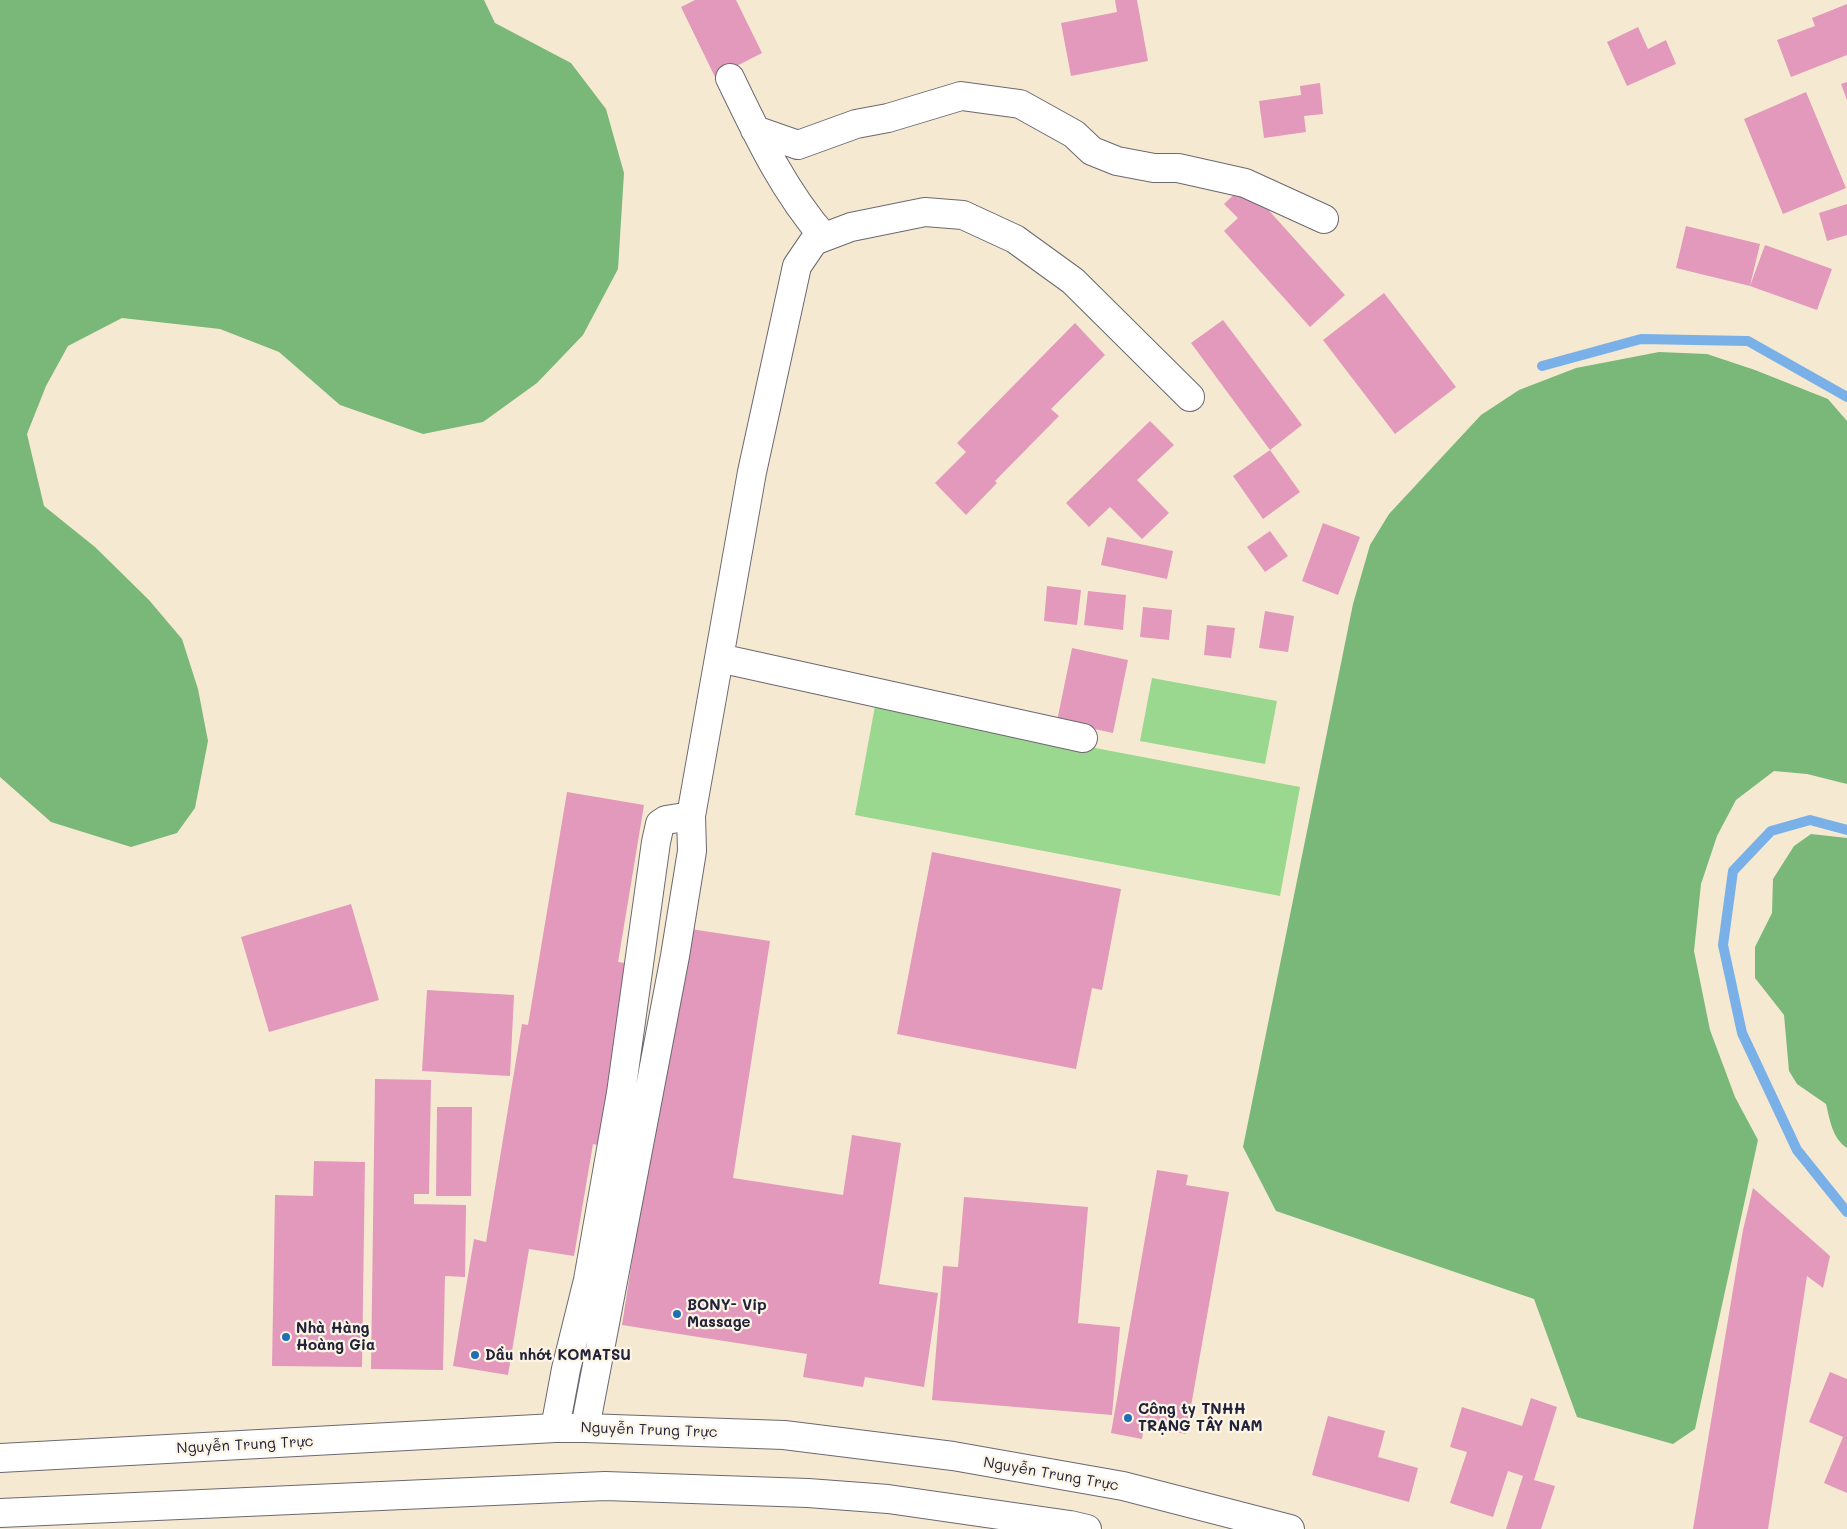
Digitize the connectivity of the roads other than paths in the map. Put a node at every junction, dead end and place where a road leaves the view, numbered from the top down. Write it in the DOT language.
graph roads {
  1 [pos="730,78"];
  2 [pos="761,141"];
  3 [pos="1324,219"];
  4 [pos="824,237"];
  5 [pos="1190,397"];
  6 [pos="719,658"];
  7 [pos="1083,738"];
  8 [pos="691,816"];
  9 [pos="555,1428"];
  10 [pos="585,1428"];
  11 [pos="0,1458"];
  12 [pos="0,1513"];
  13 [pos="1087,1529"];
  14 [pos="1290,1529"];
  1 -- 2 [label="main road"];
  2 -- 3 [label="main road"];
  2 -- 4 [label="main road"];
  4 -- 5 [label="main road"];
  4 -- 6 [label="main road"];
  6 -- 7 [label="main road"];
  6 -- 8 [label="main road"];
  8 -- 9 [label="main road"];
  8 -- 10 [label="main road"];
  9 -- 10 [label="main road, Nguyễn Trung Trực"];
  9 -- 11 [label="main road, Nguyễn Trung Trực"];
  10 -- 14 [label="main road, Nguyễn Trung Trực"];
  12 -- 13 [label="main road"];
}
